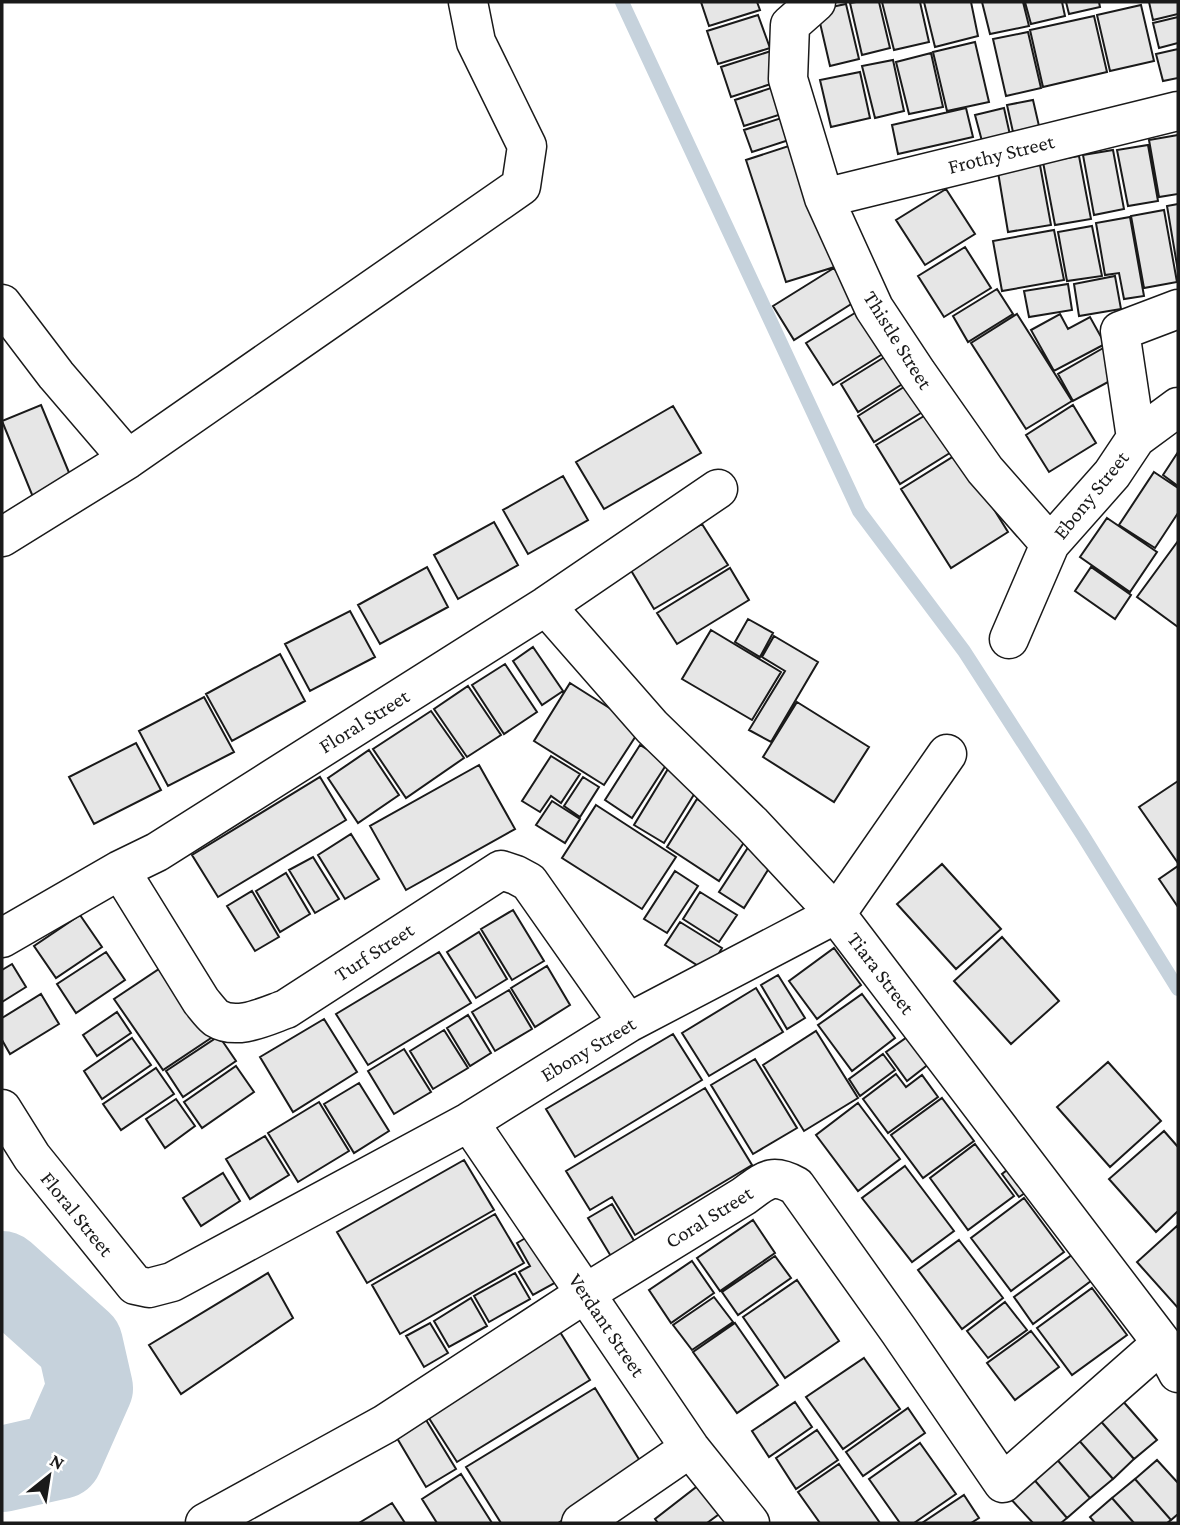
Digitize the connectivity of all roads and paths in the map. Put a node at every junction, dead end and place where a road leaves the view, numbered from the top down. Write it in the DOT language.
graph roads {
  1 [pos="468,2"];
  2 [pos="803,13"];
  3 [pos="1178,110"];
  4 [pos="824,198"];
  5 [pos="2,304"];
  6 [pos="1178,309"];
  7 [pos="1178,407"];
  8 [pos="1136,438"];
  9 [pos="128,459"];
  10 [pos="718,489"];
  11 [pos="2,537"];
  12 [pos="1050,544"];
  13 [pos="545,606"];
  14 [pos="1009,639"];
  15 [pos="947,754"];
  16 [pos="120,870"];
  17 [pos="836,914"];
  18 [pos="2,938"];
  19 [pos="628,1024"];
  20 [pos="2,1109"];
  21 [pos="469,1122"];
  22 [pos="172,1282"];
  23 [pos="586,1293"];
  24 [pos="1170,1358"];
  25 [pos="690,1448"];
  26 [pos="205,1523"];
  27 [pos="581,1523"];
  28 [pos="750,1523"];
  1 -- 9 [label="street"];
  2 -- 4 [label="street, Thistle Street"];
  3 -- 4 [label="street, Frothy Street"];
  4 -- 12 [label="street, Thistle Street"];
  5 -- 9 [label="street"];
  6 -- 8 [label="street"];
  7 -- 8 [label="street, Ebony Street"];
  8 -- 12 [label="street, Ebony Street"];
  9 -- 11 [label="street"];
  10 -- 13 [label="street, Floral Street"];
  12 -- 14 [label="street, Ebony Street"];
  13 -- 16 [label="street, Floral Street"];
  13 -- 17 [label="street, Tiara Street"];
  15 -- 17 [label="street, Ebony Street"];
  16 -- 18 [label="street, Floral Street"];
  16 -- 19 [label="street, Turf Street"];
  17 -- 19 [label="street, Ebony Street"];
  17 -- 24 [label="street, Tiara Street"];
  19 -- 21 [label="street, Ebony Street"];
  20 -- 22 [label="street, Floral Street"];
  21 -- 22 [label="street, Ebony Street"];
  21 -- 23 [label="street, Verdant Street"];
  23 -- 24 [label="street, Coral Street"];
  23 -- 25 [label="street, Verdant Street"];
  23 -- 26 [label="street, Coral Street"];
  25 -- 27 [label="street"];
  25 -- 28 [label="street, Verdant Street"];
}
